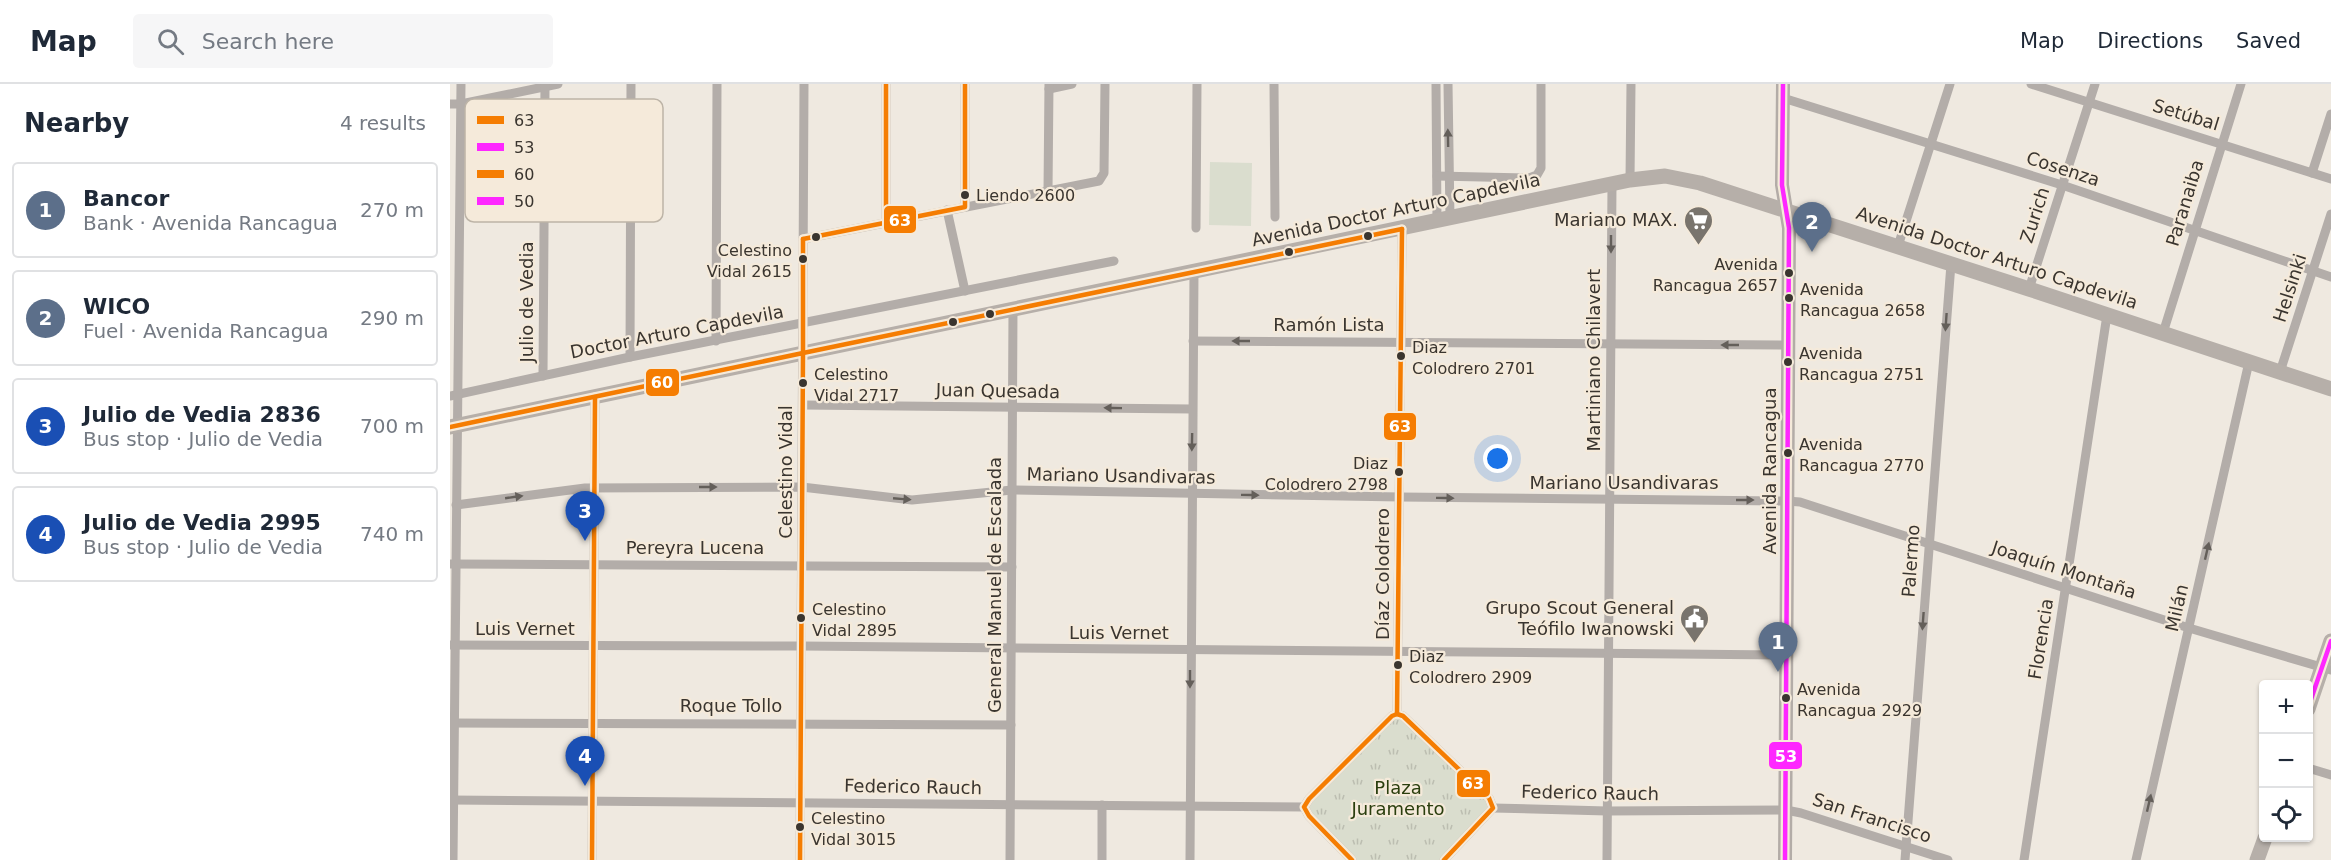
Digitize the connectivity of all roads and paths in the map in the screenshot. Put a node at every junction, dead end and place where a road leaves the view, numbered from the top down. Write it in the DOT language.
graph roads {
  1 [pos="461,84"];
  2 [pos="558,84"];
  3 [pos="631,84"];
  4 [pos="717,84"];
  5 [pos="804,84"];
  6 [pos="886,84"];
  7 [pos="965,84"];
  8 [pos="1072,84"];
  9 [pos="1105,84"];
  10 [pos="1197,84"];
  11 [pos="1274,84"];
  12 [pos="1436,84"];
  13 [pos="1448,84"];
  14 [pos="1541,84"];
  15 [pos="1631,84"];
  16 [pos="1950,84"];
  17 [pos="2031,84"];
  18 [pos="2095,84"];
  19 [pos="2241,84"];
  20 [pos="545,85"];
  21 [pos="1049,86"];
  22 [pos="1783,91"];
  23 [pos="483,99"];
  24 [pos="631,99"];
  25 [pos="465,103"];
  26 [pos="2089,103"];
  27 [pos="450,104"];
  28 [pos="461,104"];
  29 [pos="2331,114"];
  30 [pos="2221,143"];
  31 [pos="1930,146"];
  32 [pos="2312,173"];
  33 [pos="1437,176"];
  34 [pos="1449,176"];
  35 [pos="1630,180"];
  36 [pos="2331,180"];
  37 [pos="1612,185"];
  38 [pos="2062,185"];
  39 [pos="1048,191"];
  40 [pos="965,207"];
  41 [pos="947,210"];
  42 [pos="1787,210"];
  43 [pos="2331,214"];
  44 [pos="1275,217"];
  45 [pos="1443,220"];
  46 [pos="544,222"];
  47 [pos="630,222"];
  48 [pos="886,222"];
  49 [pos="1196,228"];
  50 [pos="1402,229"];
  51 [pos="2195,230"];
  52 [pos="803,239"];
  53 [pos="1898,246"];
  54 [pos="455,253"];
  55 [pos="1114,261"];
  56 [pos="1951,264"];
  57 [pos="2313,271"];
  58 [pos="1194,272"];
  59 [pos="2331,277"];
  60 [pos="2029,288"];
  61 [pos="965,291"];
  62 [pos="1014,310"];
  63 [pos="2107,315"];
  64 [pos="803,324"];
  65 [pos="2163,333"];
  66 [pos="716,341"];
  67 [pos="1193,341"];
  68 [pos="1401,341"];
  69 [pos="1611,345"];
  70 [pos="1788,345"];
  71 [pos="803,353"];
  72 [pos="630,357"];
  73 [pos="2249,362"];
  74 [pos="2280,372"];
  75 [pos="543,376"];
  76 [pos="2331,388"];
  77 [pos="454,395"];
  78 [pos="595,397"];
  79 [pos="803,405"];
  80 [pos="1013,407"];
  81 [pos="1192,409"];
  82 [pos="453,427"];
  83 [pos="802,487"];
  84 [pos="595,488"];
  85 [pos="1012,490"];
  86 [pos="1191,494"];
  87 [pos="1400,497"];
  88 [pos="1610,499"];
  89 [pos="1787,501"];
  90 [pos="456,505"];
  91 [pos="1929,543"];
  92 [pos="453,564"];
  93 [pos="595,564"];
  94 [pos="802,565"];
  95 [pos="1012,567"];
  96 [pos="2065,588"];
  97 [pos="2189,628"];
  98 [pos="2331,641"];
  99 [pos="452,645"];
  100 [pos="593,646"];
  101 [pos="801,646"];
  102 [pos="1012,649"];
  103 [pos="1190,649"];
  104 [pos="1399,652"];
  105 [pos="1608,654"];
  106 [pos="1787,655"];
  107 [pos="2327,669"];
  108 [pos="2313,698"];
  109 [pos="1397,714"];
  110 [pos="593,722"];
  111 [pos="452,723"];
  112 [pos="801,723"];
  113 [pos="1011,725"];
  114 [pos="2313,770"];
  115 [pos="2331,775"];
  116 [pos="452,800"];
  117 [pos="592,800"];
  118 [pos="800,802"];
  119 [pos="1010,804"];
  120 [pos="1102,805"];
  121 [pos="1190,806"];
  122 [pos="1304,807"];
  123 [pos="1493,808"];
  124 [pos="1786,810"];
  125 [pos="1607,811"];
  126 [pos="2264,842"];
  127 [pos="1906,847"];
  128 [pos="2262,859"];
  129 [pos="453,860"];
  130 [pos="592,860"];
  131 [pos="800,860"];
  132 [pos="1010,860"];
  133 [pos="1102,860"];
  134 [pos="1190,860"];
  135 [pos="1352,860"];
  136 [pos="1444,860"];
  137 [pos="1607,860"];
  138 [pos="1785,860"];
  139 [pos="1905,860"];
  140 [pos="1948,860"];
  141 [pos="2024,860"];
  142 [pos="2136,860"];
  1 -- 28 [label="street"];
  2 -- 20 [label="street"];
  3 -- 24 [label="street"];
  4 -- 66 [label="street"];
  5 -- 52 [label="street, Celestino Vidal"];
  6 -- 48 [label="street"];
  7 -- 40 [label="street"];
  8 -- 21 [label="street"];
  9 -- 39 [label="street"];
  10 -- 49 [label="street"];
  11 -- 44 [label="street"];
  12 -- 33 [label="street"];
  34 -- 13 [label="street, one-way"];
  14 -- 34 [label="street"];
  15 -- 35 [label="street"];
  16 -- 31 [label="street"];
  17 -- 26 [label="street, Setúbal"];
  18 -- 26 [label="street, Zurich"];
  19 -- 30 [label="street, Paranaiba"];
  20 -- 23 [label="street"];
  21 -- 39 [label="street"];
  22 -- 31 [label="street, Cosenza"];
  22 -- 42 [label="main road, Avenida Rancagua"];
  25 -- 28 [label="street"];
  26 -- 30 [label="street, Setúbal"];
  26 -- 38 [label="street, Zurich"];
  27 -- 28 [label="street"];
  28 -- 54 [label="street"];
  29 -- 32 [label="street"];
  30 -- 32 [label="street, Setúbal"];
  30 -- 51 [label="street, Paranaiba"];
  31 -- 38 [label="street, Cosenza"];
  31 -- 53 [label="street"];
  32 -- 36 [label="street, Setúbal"];
  33 -- 34 [label="street"];
  33 -- 45 [label="street"];
  34 -- 45 [label="street"];
  35 -- 37 [label="main road, Avenida Doctor Arturo Capdevila"];
  35 -- 42 [label="main road, Avenida Doctor Arturo Capdevila"];
  37 -- 45 [label="main road, Avenida Doctor Arturo Capdevila"];
  37 -- 69 [label="street, Martiniano Chilavert, one-way"];
  38 -- 51 [label="street, Cosenza"];
  38 -- 60 [label="street, Zurich"];
  39 -- 40 [label="street"];
  40 -- 41 [label="street"];
  41 -- 48 [label="street"];
  41 -- 61 [label="street"];
  42 -- 53 [label="main road, Avenida Doctor Arturo Capdevila"];
  42 -- 70 [label="main road, Avenida Rancagua"];
  43 -- 57 [label="street, Helsinki"];
  45 -- 50 [label="main road, Avenida Doctor Arturo Capdevila"];
  46 -- 75 [label="street, Julio de Vedia"];
  47 -- 72 [label="street"];
  48 -- 52 [label="street"];
  50 -- 58 [label="main road, Avenida Doctor Arturo Capdevila"];
  50 -- 68 [label="street, Díaz Colodrero"];
  51 -- 57 [label="street, Cosenza"];
  51 -- 65 [label="street, Paranaiba"];
  52 -- 64 [label="street, Celestino Vidal"];
  53 -- 56 [label="main road, Avenida Doctor Arturo Capdevila"];
  54 -- 77 [label="street"];
  55 -- 61 [label="street, Doctor Arturo Capdevila"];
  56 -- 60 [label="main road, Avenida Doctor Arturo Capdevila"];
  56 -- 91 [label="street, Palermo, one-way"];
  57 -- 59 [label="street, Cosenza"];
  57 -- 74 [label="street, Helsinki"];
  58 -- 62 [label="main road, Avenida Doctor Arturo Capdevila"];
  58 -- 67 [label="street"];
  60 -- 63 [label="main road, Avenida Doctor Arturo Capdevila"];
  61 -- 64 [label="street, Doctor Arturo Capdevila"];
  62 -- 71 [label="main road, Avenida Doctor Arturo Capdevila"];
  62 -- 80 [label="street, General Manuel de Escalada"];
  63 -- 65 [label="main road, Avenida Doctor Arturo Capdevila"];
  63 -- 96 [label="street, Florencia"];
  64 -- 66 [label="street, Doctor Arturo Capdevila"];
  64 -- 71 [label="street, Celestino Vidal"];
  65 -- 73 [label="main road, Avenida Doctor Arturo Capdevila"];
  66 -- 72 [label="street, Doctor Arturo Capdevila"];
  68 -- 67 [label="street, Ramón Lista, one-way"];
  67 -- 81 [label="street"];
  68 -- 69 [label="street, Ramón Lista"];
  68 -- 87 [label="street, Díaz Colodrero"];
  70 -- 69 [label="street, Ramón Lista, one-way"];
  69 -- 88 [label="street, Martiniano Chilavert"];
  70 -- 89 [label="main road, Avenida Rancagua"];
  71 -- 78 [label="main road, Avenida Doctor Arturo Capdevila"];
  71 -- 79 [label="street, Celestino Vidal"];
  72 -- 75 [label="street, Doctor Arturo Capdevila"];
  73 -- 74 [label="main road, Avenida Doctor Arturo Capdevila"];
  97 -- 73 [label="street, Milán, one-way"];
  74 -- 76 [label="main road, Avenida Doctor Arturo Capdevila"];
  75 -- 77 [label="street, Doctor Arturo Capdevila"];
  77 -- 82 [label="street"];
  78 -- 82 [label="main road, Avenida Doctor Arturo Capdevila"];
  78 -- 84 [label="street"];
  79 -- 80 [label="street, Juan Quesada"];
  79 -- 83 [label="street, Celestino Vidal"];
  81 -- 80 [label="street, Juan Quesada, one-way"];
  80 -- 85 [label="street, General Manuel de Escalada"];
  81 -- 86 [label="street, one-way"];
  82 -- 90 [label="street"];
  84 -- 83 [label="street, Mariano Usandivaras, one-way"];
  83 -- 85 [label="street, Mariano Usandivaras, one-way"];
  83 -- 94 [label="street, Celestino Vidal"];
  90 -- 84 [label="street, Mariano Usandivaras, one-way"];
  84 -- 93 [label="street"];
  85 -- 86 [label="street, Mariano Usandivaras"];
  85 -- 95 [label="street, General Manuel de Escalada"];
  86 -- 87 [label="street, Mariano Usandivaras, one-way"];
  86 -- 103 [label="street"];
  87 -- 88 [label="street, Mariano Usandivaras, one-way"];
  87 -- 104 [label="street, Díaz Colodrero"];
  88 -- 89 [label="street, Mariano Usandivaras, one-way"];
  88 -- 105 [label="street, Martiniano Chilavert"];
  89 -- 91 [label="street, Joaquín Montaña"];
  89 -- 106 [label="main road, Avenida Rancagua"];
  90 -- 92 [label="street"];
  91 -- 96 [label="street, Joaquín Montaña"];
  91 -- 127 [label="street, Palermo, one-way"];
  92 -- 93 [label="street, Pereyra Lucena"];
  92 -- 99 [label="street"];
  93 -- 94 [label="street, Pereyra Lucena"];
  93 -- 100 [label="street"];
  94 -- 95 [label="street, Pereyra Lucena"];
  94 -- 101 [label="street, Celestino Vidal"];
  95 -- 102 [label="street, General Manuel de Escalada"];
  96 -- 97 [label="street, Joaquín Montaña"];
  96 -- 141 [label="street, Florencia"];
  97 -- 107 [label="street, Joaquín Montaña"];
  142 -- 97 [label="street, Milán, one-way"];
  98 -- 107 [label="main road"];
  99 -- 100 [label="street, Luis Vernet"];
  99 -- 111 [label="street"];
  100 -- 101 [label="street, Luis Vernet"];
  100 -- 110 [label="street"];
  101 -- 102 [label="street, Luis Vernet"];
  101 -- 112 [label="street, Celestino Vidal"];
  102 -- 103 [label="street, Luis Vernet"];
  102 -- 113 [label="street, General Manuel de Escalada"];
  103 -- 104 [label="street, Luis Vernet"];
  103 -- 121 [label="street, one-way"];
  104 -- 105 [label="street, Luis Vernet"];
  104 -- 109 [label="street, Díaz Colodrero"];
  105 -- 106 [label="street, Luis Vernet"];
  105 -- 125 [label="street, Martiniano Chilavert"];
  106 -- 124 [label="main road, Avenida Rancagua"];
  107 -- 108 [label="main road"];
  109 -- 122 [label="street"];
  109 -- 123 [label="street"];
  110 -- 111 [label="street, Roque Tollo"];
  110 -- 112 [label="street, Roque Tollo"];
  110 -- 117 [label="street"];
  111 -- 116 [label="street"];
  112 -- 113 [label="street, Roque Tollo"];
  112 -- 118 [label="street, Celestino Vidal"];
  113 -- 119 [label="street, General Manuel de Escalada"];
  114 -- 115 [label="street"];
  116 -- 117 [label="street, Federico Rauch"];
  116 -- 129 [label="street"];
  117 -- 118 [label="street, Federico Rauch"];
  117 -- 130 [label="street"];
  118 -- 119 [label="street, Federico Rauch"];
  118 -- 131 [label="street, Celestino Vidal"];
  119 -- 120 [label="street, Federico Rauch"];
  119 -- 132 [label="street, General Manuel de Escalada"];
  120 -- 121 [label="street, Federico Rauch"];
  120 -- 133 [label="street"];
  121 -- 122 [label="street, Federico Rauch"];
  121 -- 134 [label="street"];
  122 -- 135 [label="street"];
  123 -- 125 [label="street, Federico Rauch"];
  123 -- 136 [label="street"];
  124 -- 125 [label="street, Federico Rauch"];
  124 -- 127 [label="street, San Francisco"];
  124 -- 138 [label="main road, Avenida Rancagua"];
  125 -- 137 [label="street, Martiniano Chilavert"];
  126 -- 128 [label="main road"];
  127 -- 139 [label="street, Palermo"];
  127 -- 140 [label="street, San Francisco"];
}
